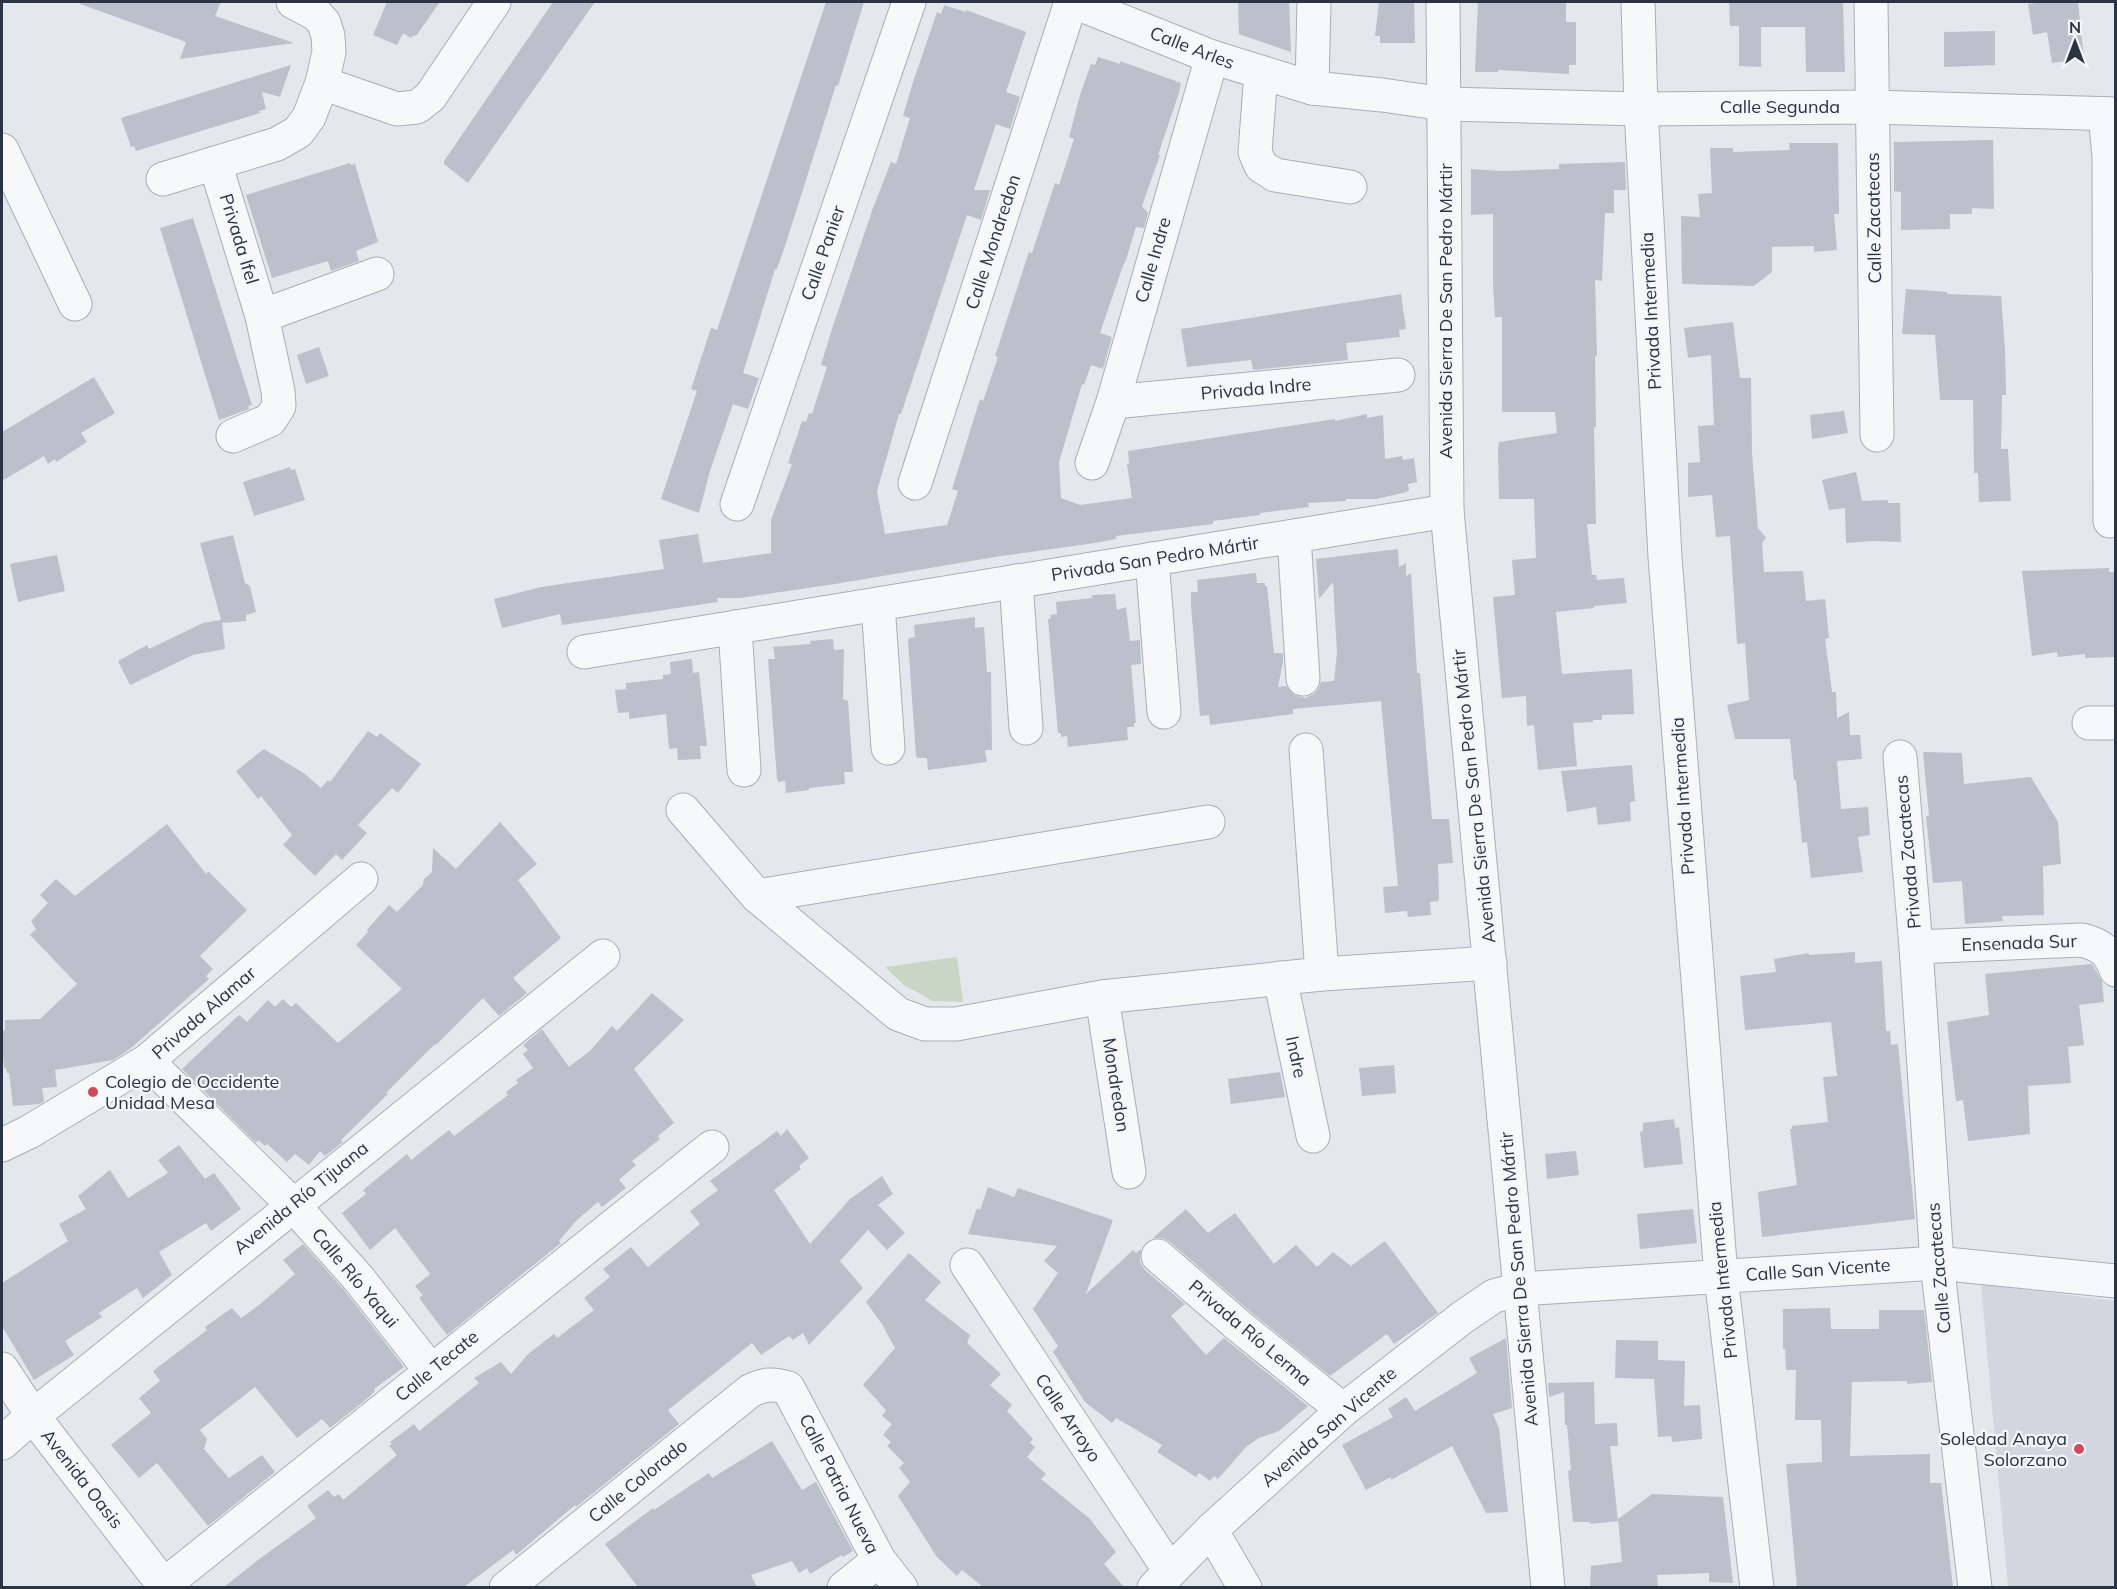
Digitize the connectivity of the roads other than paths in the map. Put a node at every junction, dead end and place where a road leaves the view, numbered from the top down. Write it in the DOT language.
graph roads {
  1 [pos="293,2"];
  2 [pos="494,2"];
  3 [pos="909,2"];
  4 [pos="1073,2"];
  5 [pos="1314,2"];
  6 [pos="1443,2"];
  7 [pos="1638,2"];
  8 [pos="1871,2"];
  9 [pos="1212,57"];
  10 [pos="1261,73"];
  11 [pos="322,83"];
  12 [pos="1312,88"];
  13 [pos="1444,104"];
  14 [pos="1872,107"];
  15 [pos="1641,108"];
  16 [pos="2110,114"];
  17 [pos="2,150"];
  18 [pos="215,163"];
  19 [pos="163,179"];
  20 [pos="1350,187"];
  21 [pos="376,274"];
  22 [pos="2112,298"];
  23 [pos="75,304"];
  24 [pos="262,316"];
  25 [pos="1398,375"];
  26 [pos="1113,402"];
  27 [pos="1877,435"];
  28 [pos="233,436"];
  29 [pos="1092,463"];
  30 [pos="2112,470"];
  31 [pos="915,483"];
  32 [pos="737,504"];
  33 [pos="1447,511"];
  34 [pos="2110,521"];
  35 [pos="1294,536"];
  36 [pos="1152,559"];
  37 [pos="1016,581"];
  38 [pos="878,604"];
  39 [pos="735,627"];
  40 [pos="584,652"];
  41 [pos="1303,679"];
  42 [pos="1164,712"];
  43 [pos="1026,728"];
  44 [pos="888,748"];
  45 [pos="1306,750"];
  46 [pos="1900,757"];
  47 [pos="744,770"];
  48 [pos="683,810"];
  49 [pos="1208,822"];
  50 [pos="361,879"];
  51 [pos="757,896"];
  52 [pos="1916,947"];
  53 [pos="603,956"];
  54 [pos="1490,963"];
  55 [pos="2114,966"];
  56 [pos="1322,974"];
  57 [pos="1280,978"];
  58 [pos="1102,997"];
  59 [pos="147,1061"];
  60 [pos="1313,1136"];
  61 [pos="2,1144"];
  62 [pos="711,1147"];
  63 [pos="1129,1172"];
  64 [pos="293,1205"];
  65 [pos="1158,1256"];
  66 [pos="1937,1263"];
  67 [pos="967,1265"];
  68 [pos="1721,1276"];
  69 [pos="2115,1281"];
  70 [pos="1521,1289"];
  71 [pos="2,1369"];
  72 [pos="431,1371"];
  73 [pos="775,1384"];
  74 [pos="1343,1410"];
  75 [pos="33,1416"];
  76 [pos="2,1443"];
  77 [pos="1211,1530"];
  78 [pos="879,1560"];
  79 [pos="1162,1579"];
  80 [pos="165,1586"];
  81 [pos="506,1587"];
  82 [pos="844,1587"];
  83 [pos="901,1587"];
  84 [pos="1245,1587"];
  85 [pos="1548,1587"];
  86 [pos="1757,1587"];
  87 [pos="1975,1587"];
  1 -- 11 [label="street"];
  2 -- 11 [label="street"];
  3 -- 32 [label="street, Calle Panier"];
  4 -- 9 [label="street, Calle Arles"];
  4 -- 31 [label="street, Calle Mondredon"];
  5 -- 12 [label="street"];
  6 -- 13 [label="street, Avenida Sierra De San Pedro Mártir"];
  7 -- 15 [label="street, Privada Intermedia"];
  8 -- 14 [label="street, Calle Zacatecas"];
  9 -- 10 [label="street, Calle Arles"];
  9 -- 26 [label="street, Calle Indre"];
  10 -- 12 [label="street, Calle Arles"];
  10 -- 20 [label="street"];
  11 -- 18 [label="street"];
  12 -- 13 [label="street, Calle Arles"];
  13 -- 15 [label="street, Calle Segunda"];
  13 -- 33 [label="street, Avenida Sierra De San Pedro Mártir"];
  14 -- 15 [label="street, Calle Segunda"];
  14 -- 16 [label="street, Calle Segunda"];
  14 -- 27 [label="street, Calle Zacatecas"];
  15 -- 68 [label="street, Privada Intermedia"];
  16 -- 22 [label="street"];
  17 -- 23 [label="street"];
  18 -- 19 [label="street"];
  18 -- 24 [label="street, Privada Ifel"];
  21 -- 24 [label="street"];
  22 -- 30 [label="street"];
  24 -- 28 [label="street, Privada Ifel"];
  25 -- 26 [label="street, Privada Indre"];
  26 -- 29 [label="street, Calle Indre"];
  30 -- 34 [label="street"];
  33 -- 35 [label="street, Privada San Pedro Mártir"];
  33 -- 54 [label="street, Avenida Sierra De San Pedro Mártir"];
  35 -- 36 [label="street, Privada San Pedro Mártir"];
  35 -- 41 [label="street"];
  36 -- 37 [label="street, Privada San Pedro Mártir"];
  36 -- 42 [label="street"];
  37 -- 38 [label="street, Privada San Pedro Mártir"];
  37 -- 43 [label="street"];
  38 -- 39 [label="street, Privada San Pedro Mártir"];
  38 -- 44 [label="street"];
  39 -- 40 [label="street, Privada San Pedro Mártir"];
  39 -- 47 [label="street"];
  45 -- 56 [label="street"];
  46 -- 52 [label="street, Privada Zacatecas"];
  48 -- 51 [label="street"];
  49 -- 51 [label="street"];
  50 -- 59 [label="street, Privada Alamar"];
  51 -- 58 [label="street"];
  52 -- 55 [label="street, Ensenada Sur"];
  52 -- 66 [label="street, Calle Zacatecas"];
  53 -- 64 [label="street, Avenida Río Tijuana"];
  54 -- 56 [label="street"];
  54 -- 70 [label="street, Avenida Sierra De San Pedro Mártir"];
  56 -- 57 [label="street"];
  57 -- 58 [label="street"];
  57 -- 60 [label="street, Indre"];
  58 -- 63 [label="street, Mondredon"];
  59 -- 61 [label="street, Privada Alamar"];
  59 -- 64 [label="street, Calle Río Yaqui"];
  62 -- 72 [label="street, Calle Tecate"];
  64 -- 72 [label="street, Calle Río Yaqui"];
  64 -- 75 [label="street, Avenida Río Tijuana"];
  65 -- 74 [label="street, Privada Río Lerma"];
  66 -- 68 [label="street, Calle San Vicente"];
  66 -- 69 [label="street, Calle San Vicente"];
  66 -- 87 [label="street, Calle Zacatecas"];
  67 -- 79 [label="street, Calle Arroyo"];
  68 -- 70 [label="street, Calle San Vicente"];
  68 -- 86 [label="street, Privada Intermedia"];
  70 -- 74 [label="street, Avenida San Vicente"];
  70 -- 85 [label="street, Avenida Sierra De San Pedro Mártir"];
  71 -- 75 [label="street, Avenida Oasis"];
  72 -- 80 [label="street, Calle Tecate"];
  73 -- 78 [label="street, Calle Patria Nueva"];
  73 -- 81 [label="street, Calle Colorado"];
  74 -- 77 [label="street, Avenida San Vicente"];
  75 -- 76 [label="street, Avenida Río Tijuana"];
  75 -- 80 [label="street, Avenida Oasis"];
  77 -- 79 [label="street, Avenida San Vicente"];
  77 -- 84 [label="street"];
  78 -- 82 [label="street"];
  78 -- 83 [label="street, Calle Patria Nueva"];
}
